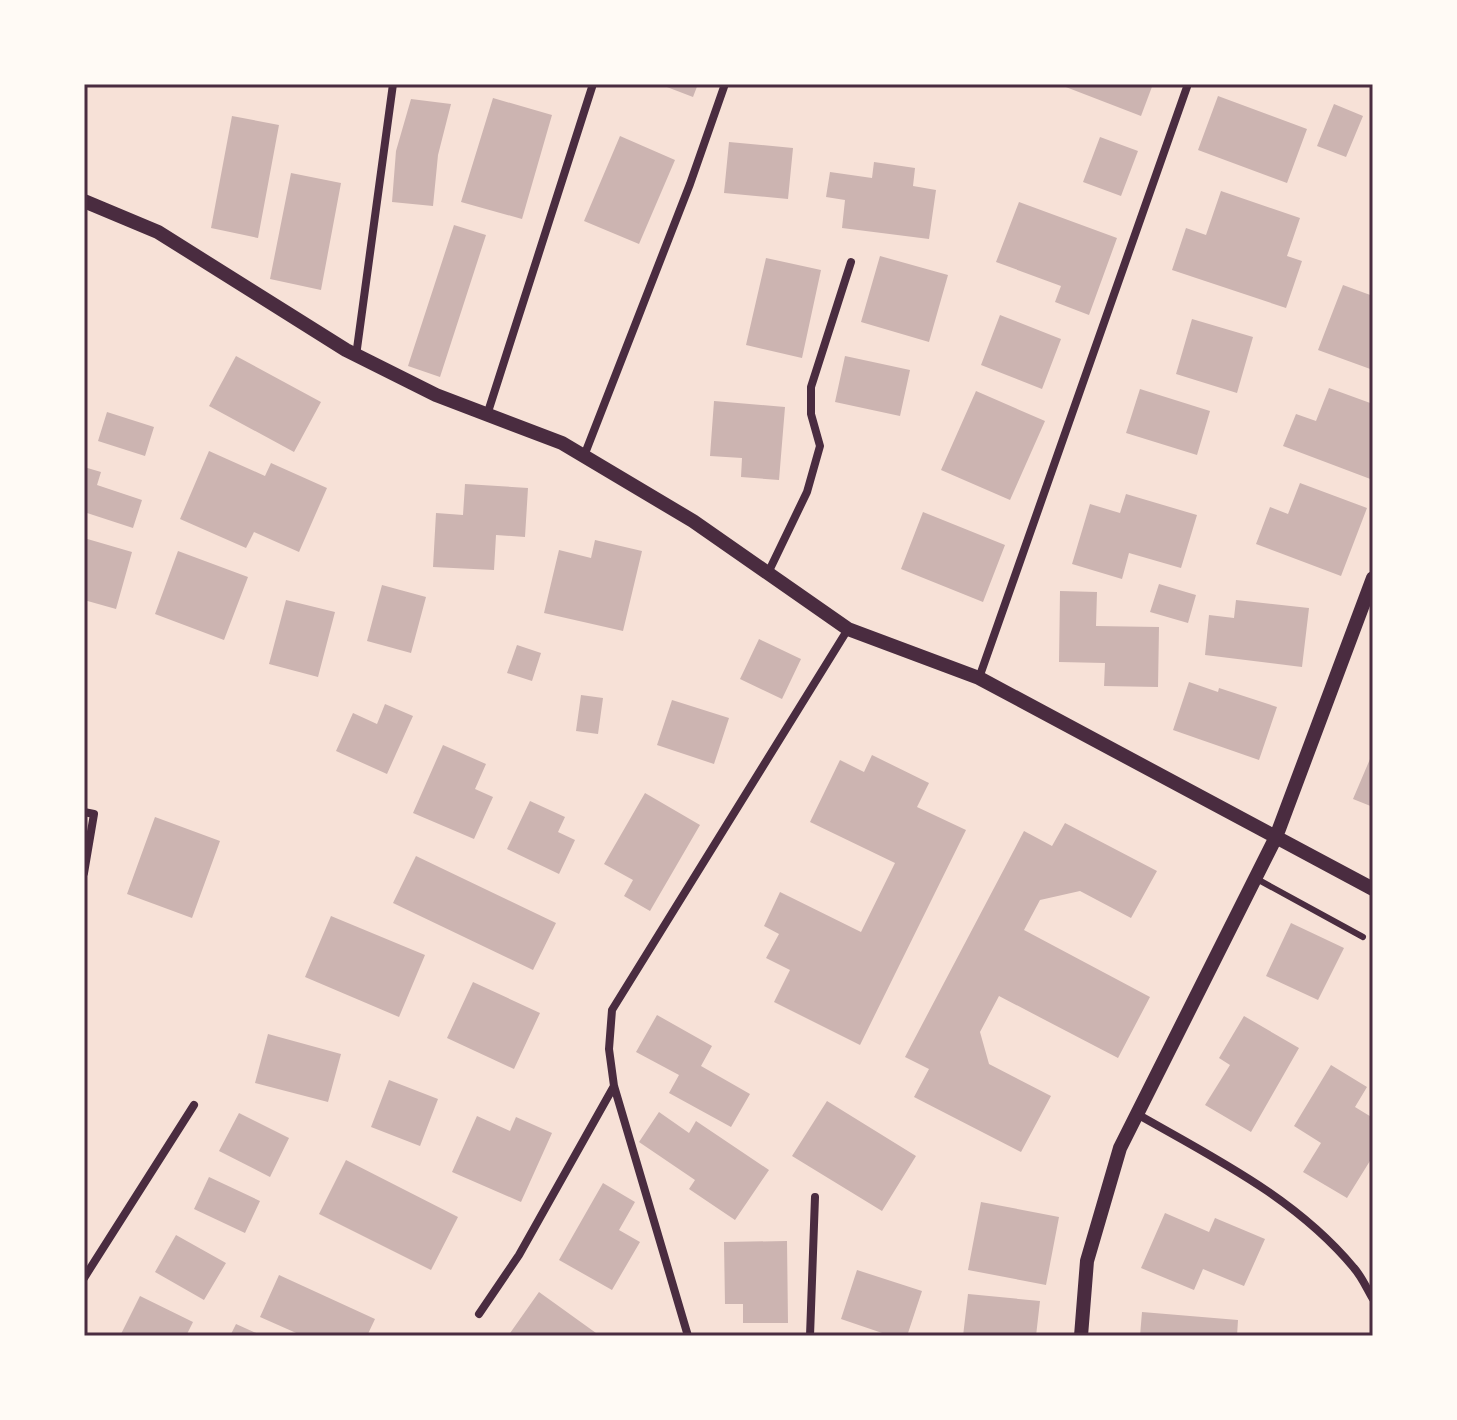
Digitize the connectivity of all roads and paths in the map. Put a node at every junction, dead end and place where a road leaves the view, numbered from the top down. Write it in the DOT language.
graph roads {
  1 [pos="393,84"];
  2 [pos="593,84"];
  3 [pos="725,84"];
  4 [pos="1188,84"];
  5 [pos="84,201"];
  6 [pos="851,262"];
  7 [pos="356,356"];
  8 [pos="487,415"];
  9 [pos="584,456"];
  10 [pos="768,573"];
  11 [pos="1373,578"];
  12 [pos="848,629"];
  13 [pos="979,678"];
  14 [pos="84,812"];
  15 [pos="1276,837"];
  16 [pos="84,873"];
  17 [pos="1255,878"];
  18 [pos="1373,889"];
  19 [pos="1363,937"];
  20 [pos="614,1086"];
  21 [pos="194,1105"];
  22 [pos="1136,1114"];
  23 [pos="815,1197"];
  24 [pos="84,1278"];
  25 [pos="1373,1299"];
  26 [pos="479,1314"];
  27 [pos="688,1336"];
  28 [pos="810,1336"];
  29 [pos="1081,1336"];
  1 -- 7 [label="street"];
  2 -- 8 [label="street"];
  3 -- 9 [label="street"];
  4 -- 13 [label="street"];
  5 -- 7 [label="street"];
  6 -- 10 [label="street"];
  7 -- 8 [label="street"];
  8 -- 9 [label="street"];
  9 -- 10 [label="street"];
  10 -- 12 [label="street"];
  11 -- 15 [label="street"];
  12 -- 13 [label="street"];
  12 -- 20 [label="street"];
  13 -- 15 [label="street"];
  14 -- 16 [label="street"];
  15 -- 17 [label="street"];
  15 -- 18 [label="street"];
  17 -- 19 [label="lane"];
  17 -- 22 [label="street"];
  20 -- 26 [label="street"];
  20 -- 27 [label="street"];
  21 -- 24 [label="street"];
  22 -- 25 [label="street"];
  22 -- 29 [label="street"];
  23 -- 28 [label="street"];
}
